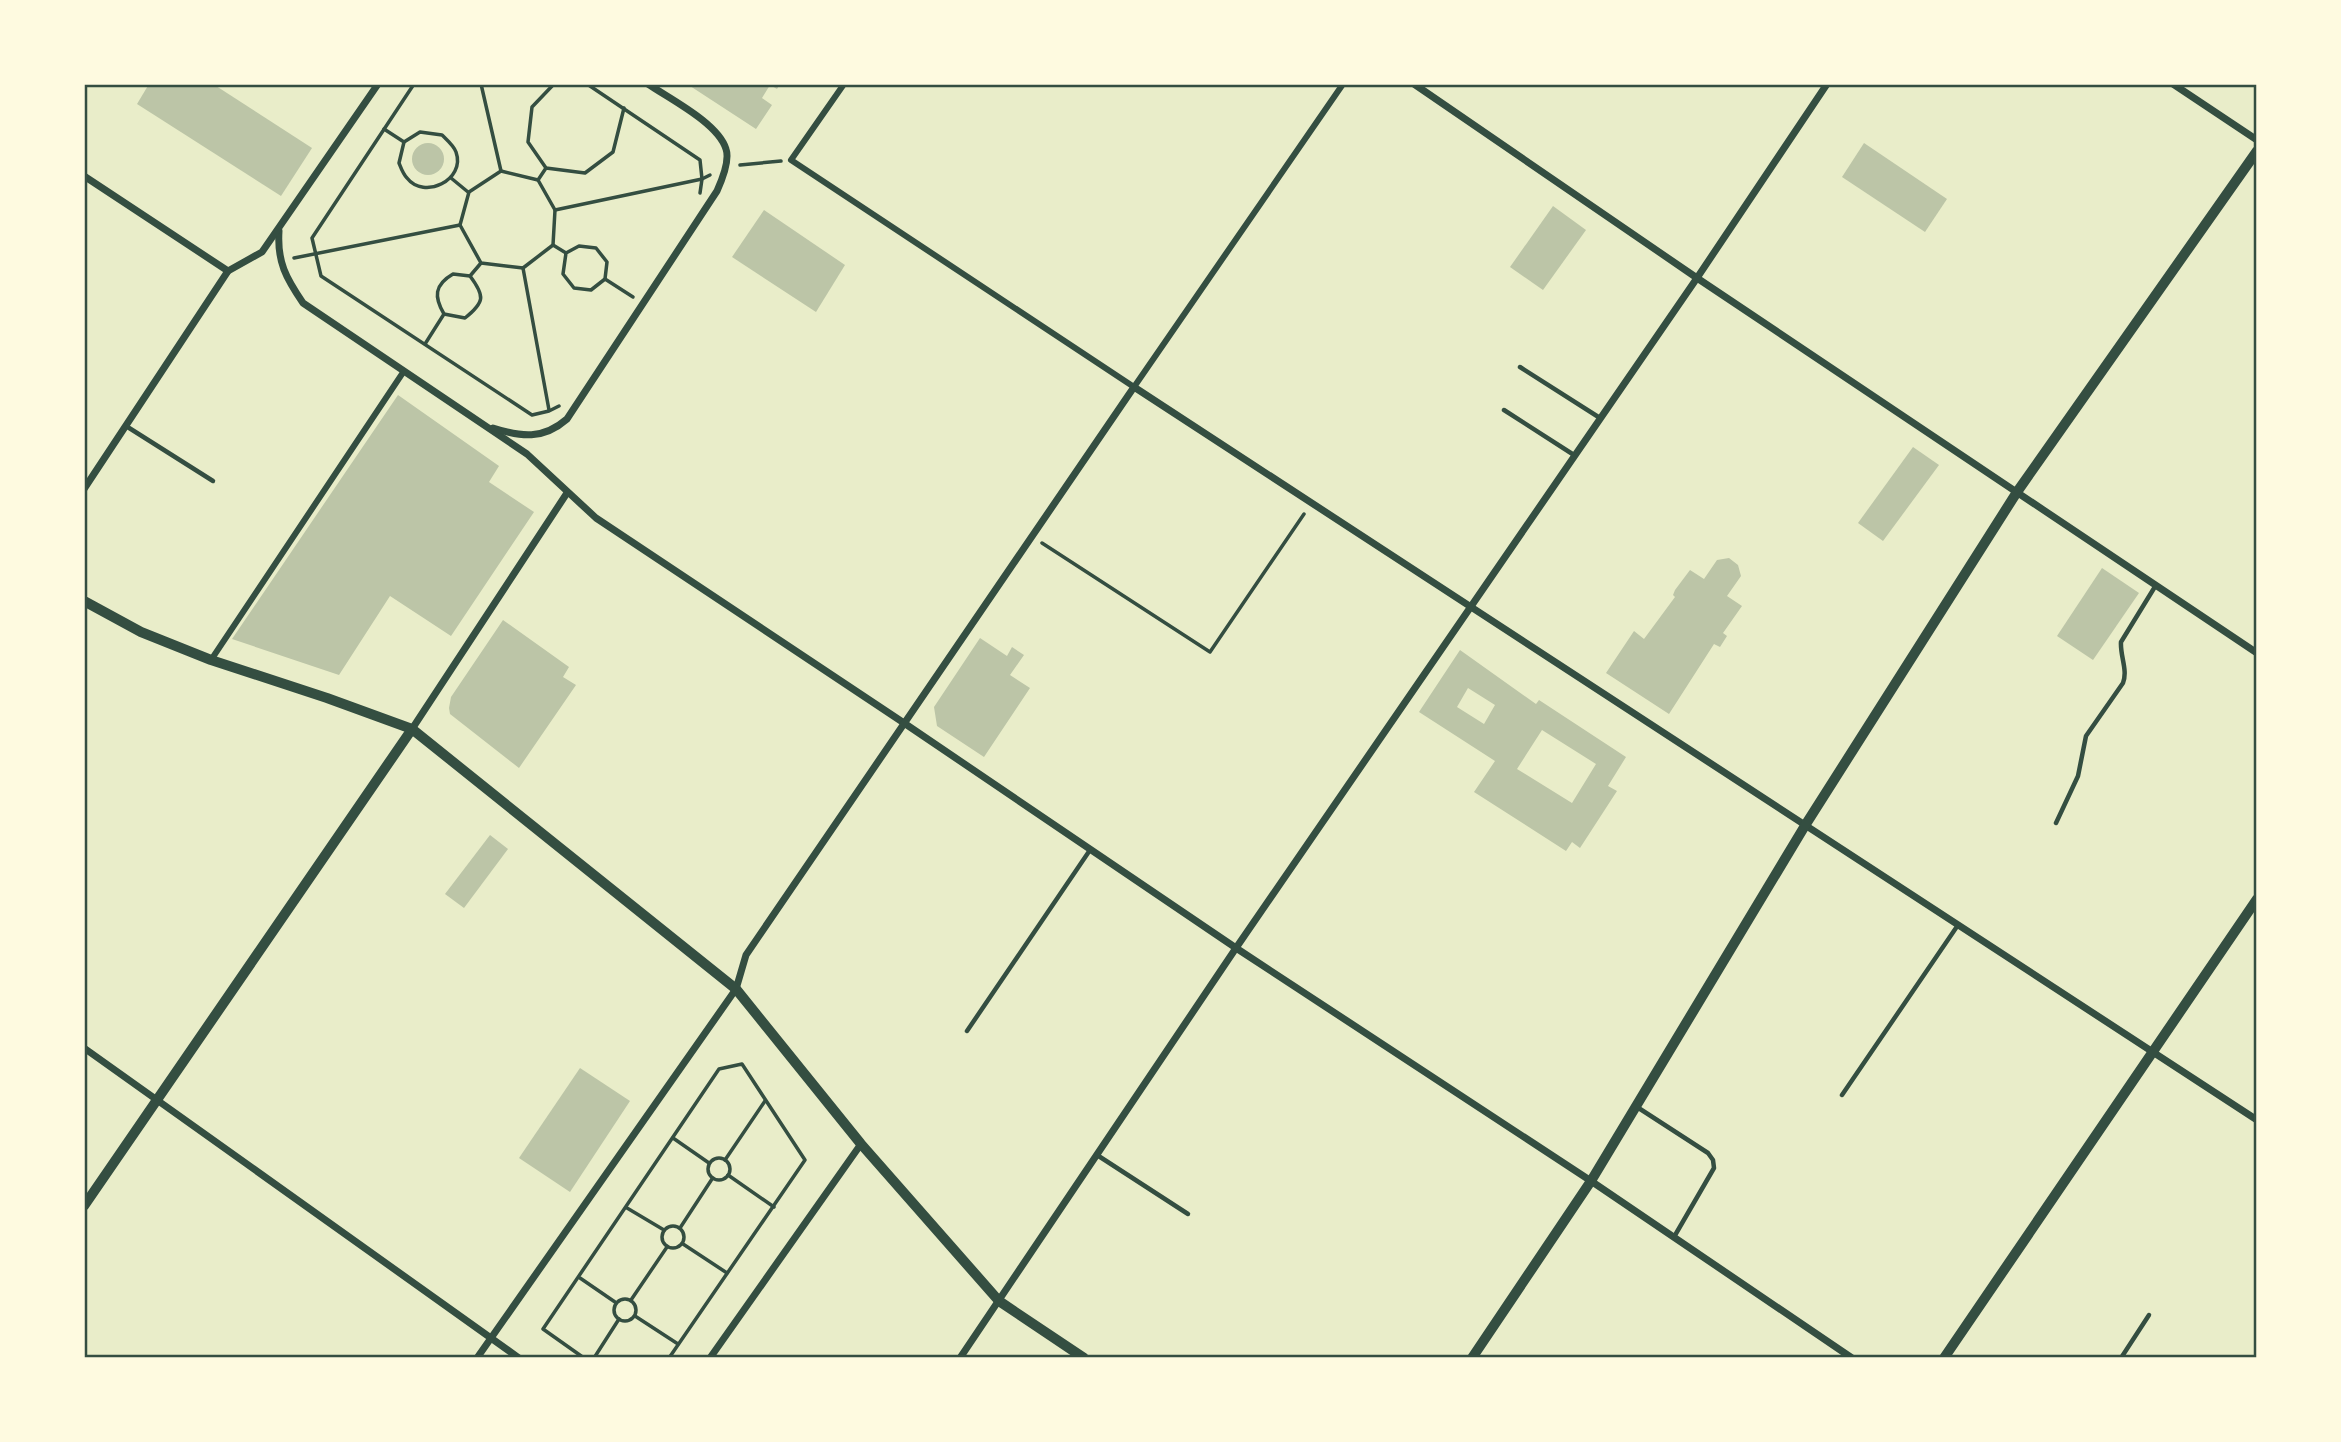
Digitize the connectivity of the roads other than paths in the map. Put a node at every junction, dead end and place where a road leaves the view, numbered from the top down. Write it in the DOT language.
graph roads {
  1 [pos="378,84"];
  2 [pos="648,84"];
  3 [pos="844,84"];
  4 [pos="1343,84"];
  5 [pos="1414,84"];
  6 [pos="1827,84"];
  7 [pos="2173,84"];
  8 [pos="2257,140"];
  9 [pos="2257,151"];
  10 [pos="84,176"];
  11 [pos="279,230"];
  12 [pos="228,271"];
  13 [pos="1697,278"];
  14 [pos="1520,367"];
  15 [pos="404,370"];
  16 [pos="1134,387"];
  17 [pos="1504,410"];
  18 [pos="1600,418"];
  19 [pos="483,424"];
  20 [pos="126,426"];
  21 [pos="1574,455"];
  22 [pos="213,481"];
  23 [pos="84,489"];
  24 [pos="2017,492"];
  25 [pos="567,493"];
  26 [pos="2156,585"];
  27 [pos="84,601"];
  28 [pos="1471,605"];
  29 [pos="2257,653"];
  30 [pos="211,660"];
  31 [pos="904,723"];
  32 [pos="412,729"];
  33 [pos="2056,823"];
  34 [pos="1806,824"];
  35 [pos="1091,849"];
  36 [pos="2257,899"];
  37 [pos="1959,924"];
  38 [pos="1236,948"];
  39 [pos="736,989"];
  40 [pos="967,1031"];
  41 [pos="84,1048"];
  42 [pos="2152,1051"];
  43 [pos="1842,1095"];
  44 [pos="157,1100"];
  45 [pos="1636,1107"];
  46 [pos="2257,1119"];
  47 [pos="861,1144"];
  48 [pos="1097,1154"];
  49 [pos="1591,1181"];
  50 [pos="84,1206"];
  51 [pos="1188,1214"];
  52 [pos="1674,1237"];
  53 [pos="999,1301"];
  54 [pos="2149,1315"];
  55 [pos="490,1339"];
  56 [pos="477,1358"];
  57 [pos="519,1358"];
  58 [pos="710,1358"];
  59 [pos="960,1358"];
  60 [pos="1084,1358"];
  61 [pos="1472,1358"];
  62 [pos="1852,1358"];
  63 [pos="1944,1358"];
  64 [pos="2121,1358"];
  1 -- 11 [label="street"];
  2 -- 19 [label="street"];
  3 -- 16 [label="street"];
  4 -- 16 [label="street"];
  5 -- 13 [label="street"];
  6 -- 13 [label="street"];
  7 -- 8 [label="street"];
  9 -- 24 [label="main road"];
  10 -- 12 [label="street"];
  11 -- 12 [label="street"];
  11 -- 15 [label="street"];
  12 -- 20 [label="street"];
  13 -- 18 [label="street"];
  13 -- 24 [label="street"];
  14 -- 18 [label="lane"];
  15 -- 19 [label="street"];
  15 -- 30 [label="street"];
  16 -- 28 [label="street"];
  16 -- 31 [label="street"];
  17 -- 21 [label="lane"];
  18 -- 21 [label="street"];
  19 -- 25 [label="street"];
  20 -- 22 [label="lane"];
  20 -- 23 [label="street"];
  21 -- 28 [label="street"];
  24 -- 26 [label="street"];
  24 -- 34 [label="main road"];
  25 -- 31 [label="street"];
  25 -- 32 [label="street"];
  26 -- 29 [label="street"];
  26 -- 33 [label="lane"];
  27 -- 30 [label="main road"];
  28 -- 34 [label="street"];
  28 -- 38 [label="street"];
  30 -- 32 [label="main road"];
  31 -- 35 [label="street"];
  31 -- 39 [label="street"];
  32 -- 39 [label="main road"];
  32 -- 44 [label="street"];
  34 -- 37 [label="street"];
  34 -- 45 [label="main road"];
  35 -- 38 [label="street"];
  35 -- 40 [label="lane"];
  36 -- 42 [label="main road"];
  37 -- 42 [label="street"];
  37 -- 43 [label="lane"];
  38 -- 48 [label="street"];
  38 -- 49 [label="street"];
  39 -- 47 [label="main road"];
  39 -- 55 [label="street"];
  41 -- 44 [label="street"];
  42 -- 46 [label="street"];
  42 -- 63 [label="main road"];
  44 -- 50 [label="street"];
  44 -- 55 [label="street"];
  45 -- 49 [label="main road"];
  45 -- 52 [label="lane"];
  47 -- 53 [label="main road"];
  47 -- 58 [label="street"];
  48 -- 51 [label="lane"];
  48 -- 53 [label="street"];
  49 -- 52 [label="street"];
  49 -- 61 [label="main road"];
  52 -- 62 [label="street"];
  53 -- 59 [label="street"];
  53 -- 60 [label="main road"];
  54 -- 64 [label="lane"];
  55 -- 56 [label="street"];
  55 -- 57 [label="street"];
}
